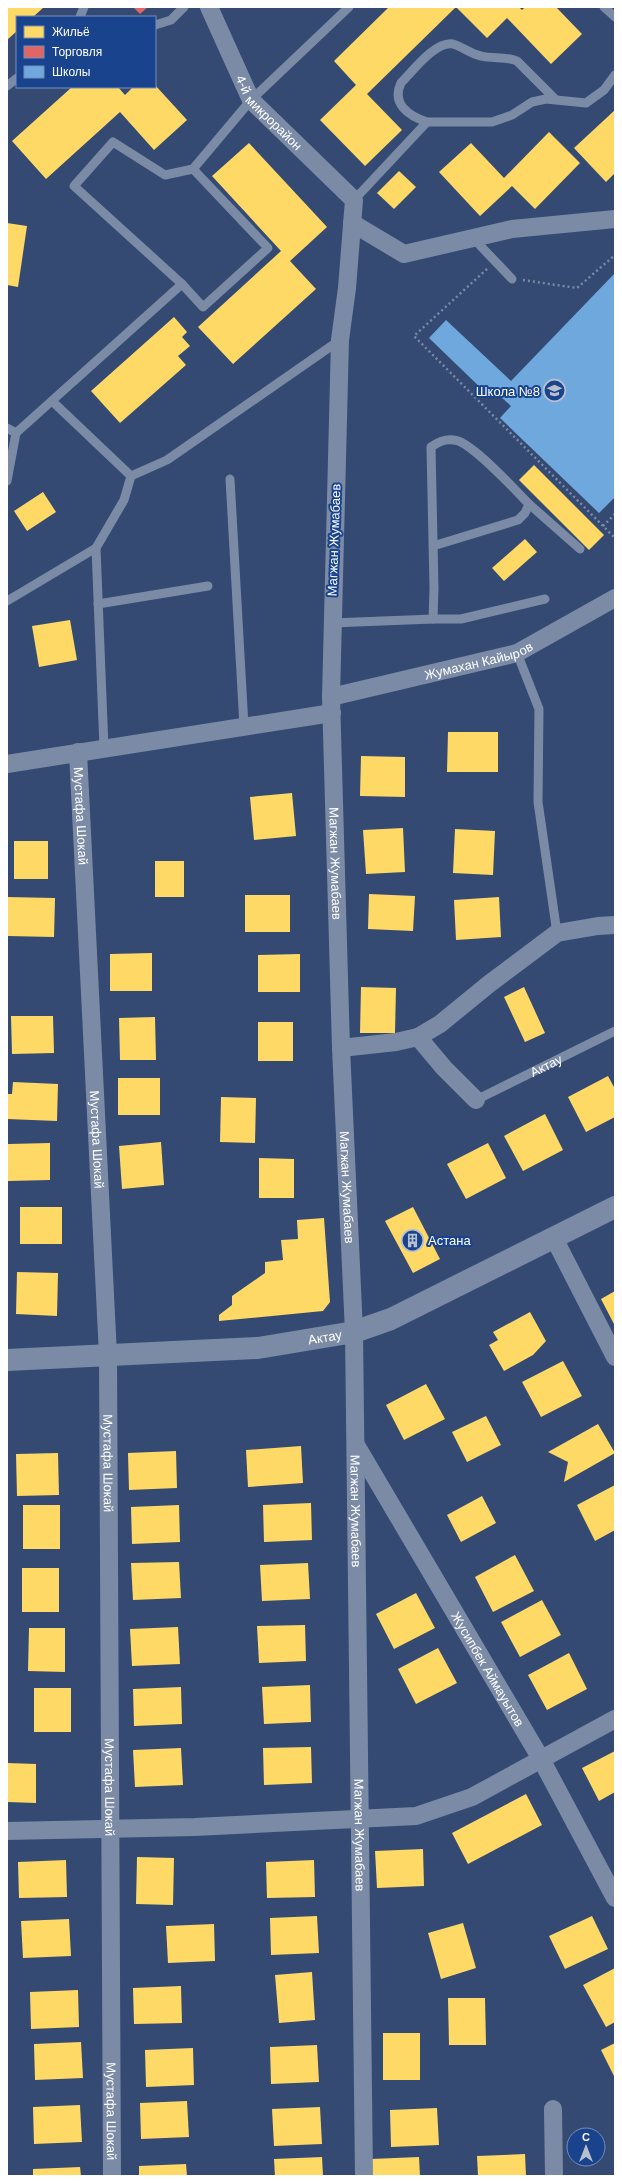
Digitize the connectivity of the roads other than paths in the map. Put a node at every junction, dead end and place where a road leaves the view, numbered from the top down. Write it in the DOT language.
graph roads {
  1 [pos="184,7"];
  2 [pos="209,7"];
  3 [pos="349,7"];
  4 [pos="604,7"];
  5 [pos="615,17"];
  6 [pos="156,25"];
  7 [pos="615,74"];
  8 [pos="16,79"];
  9 [pos="7,86"];
  10 [pos="554,98"];
  11 [pos="251,100"];
  12 [pos="426,122"];
  13 [pos="192,169"];
  14 [pos="354,200"];
  15 [pos="615,219"];
  16 [pos="352,223"];
  17 [pos="473,238"];
  18 [pos="512,279"];
  19 [pos="182,284"];
  20 [pos="340,340"];
  21 [pos="52,401"];
  22 [pos="7,428"];
  23 [pos="16,433"];
  24 [pos="131,476"];
  25 [pos="230,479"];
  26 [pos="7,481"];
  27 [pos="529,504"];
  28 [pos="433,546"];
  29 [pos="96,548"];
  30 [pos="580,549"];
  31 [pos="208,586"];
  32 [pos="545,599"];
  33 [pos="7,601"];
  34 [pos="613,602"];
  35 [pos="98,604"];
  36 [pos="433,619"];
  37 [pos="332,623"];
  38 [pos="517,653"];
  39 [pos="331,705"];
  40 [pos="244,726"];
  41 [pos="104,748"];
  42 [pos="78,752"];
  43 [pos="7,764"];
  44 [pos="615,925"];
  45 [pos="557,933"];
  46 [pos="615,1031"];
  47 [pos="418,1037"];
  48 [pos="341,1048"];
  49 [pos="476,1100"];
  50 [pos="615,1207"];
  51 [pos="554,1238"];
  52 [pos="354,1332"];
  53 [pos="108,1355"];
  54 [pos="615,1357"];
  55 [pos="7,1360"];
  56 [pos="356,1444"];
  57 [pos="615,1719"];
  58 [pos="541,1759"];
  59 [pos="360,1819"];
  60 [pos="112,1829"];
  61 [pos="7,1831"];
  62 [pos="615,1898"];
  63 [pos="553,2108"];
  64 [pos="112,2176"];
  65 [pos="364,2176"];
  66 [pos="554,2176"];
  1 -- 6 [label="lane"];
  2 -- 11 [label="street, 4-й микрорайон"];
  3 -- 11 [label="lane"];
  4 -- 5 [label="lane"];
  7 -- 10 [label="lane"];
  8 -- 9 [label="lane"];
  10 -- 12 [label="lane"];
  10 -- 12 [label="lane"];
  11 -- 13 [label="lane"];
  11 -- 14 [label="street, 4-й микрорайон"];
  12 -- 14 [label="lane"];
  13 -- 19 [label="lane"];
  13 -- 19 [label="lane"];
  14 -- 16 [label="street, Магжан Жумабаев"];
  15 -- 17 [label="street"];
  16 -- 17 [label="street"];
  16 -- 20 [label="street, Магжан Жумабаев"];
  17 -- 18 [label="lane"];
  19 -- 21 [label="lane"];
  20 -- 24 [label="lane"];
  20 -- 37 [label="street, Магжан Жумабаев"];
  21 -- 23 [label="lane"];
  21 -- 24 [label="lane"];
  22 -- 23 [label="lane"];
  23 -- 26 [label="lane"];
  24 -- 29 [label="lane"];
  25 -- 40 [label="lane"];
  27 -- 28 [label="lane"];
  27 -- 28 [label="lane"];
  27 -- 30 [label="lane"];
  28 -- 36 [label="lane"];
  29 -- 33 [label="lane"];
  29 -- 35 [label="lane"];
  31 -- 35 [label="lane"];
  32 -- 36 [label="lane"];
  34 -- 38 [label="street, Жумахан Кайыров"];
  35 -- 41 [label="lane"];
  36 -- 37 [label="lane"];
  37 -- 39 [label="street, Магжан Жумабаев"];
  38 -- 39 [label="street, Жумахан Кайыров"];
  38 -- 45 [label="lane"];
  39 -- 40 [label="street, Жумахан Кайыров"];
  39 -- 48 [label="street, Магжан Жумабаев"];
  40 -- 41 [label="street, Жумахан Кайыров"];
  41 -- 42 [label="street, Жумахан Кайыров"];
  42 -- 43 [label="street, Жумахан Кайыров"];
  42 -- 53 [label="street, Мустафа Шокай"];
  44 -- 45 [label="street"];
  45 -- 47 [label="street"];
  46 -- 49 [label="lane, Актау"];
  47 -- 48 [label="street"];
  47 -- 49 [label="street"];
  48 -- 52 [label="street, Магжан Жумабаев"];
  50 -- 51 [label="street, Актау"];
  51 -- 52 [label="street, Актау"];
  51 -- 54 [label="street"];
  52 -- 53 [label="street, Актау"];
  52 -- 56 [label="street, Магжан Жумабаев"];
  53 -- 55 [label="street, Актау"];
  53 -- 60 [label="street, Мустафа Шокай"];
  56 -- 58 [label="street, Жусипбек Аймауытов"];
  56 -- 59 [label="street, Магжан Жумабаев"];
  57 -- 58 [label="street"];
  58 -- 59 [label="street"];
  58 -- 62 [label="street, Жусипбек Аймауытов"];
  59 -- 60 [label="street"];
  59 -- 65 [label="street, Магжан Жумабаев"];
  60 -- 61 [label="street"];
  60 -- 64 [label="street, Мустафа Шокай"];
  63 -- 66 [label="street"];
}
